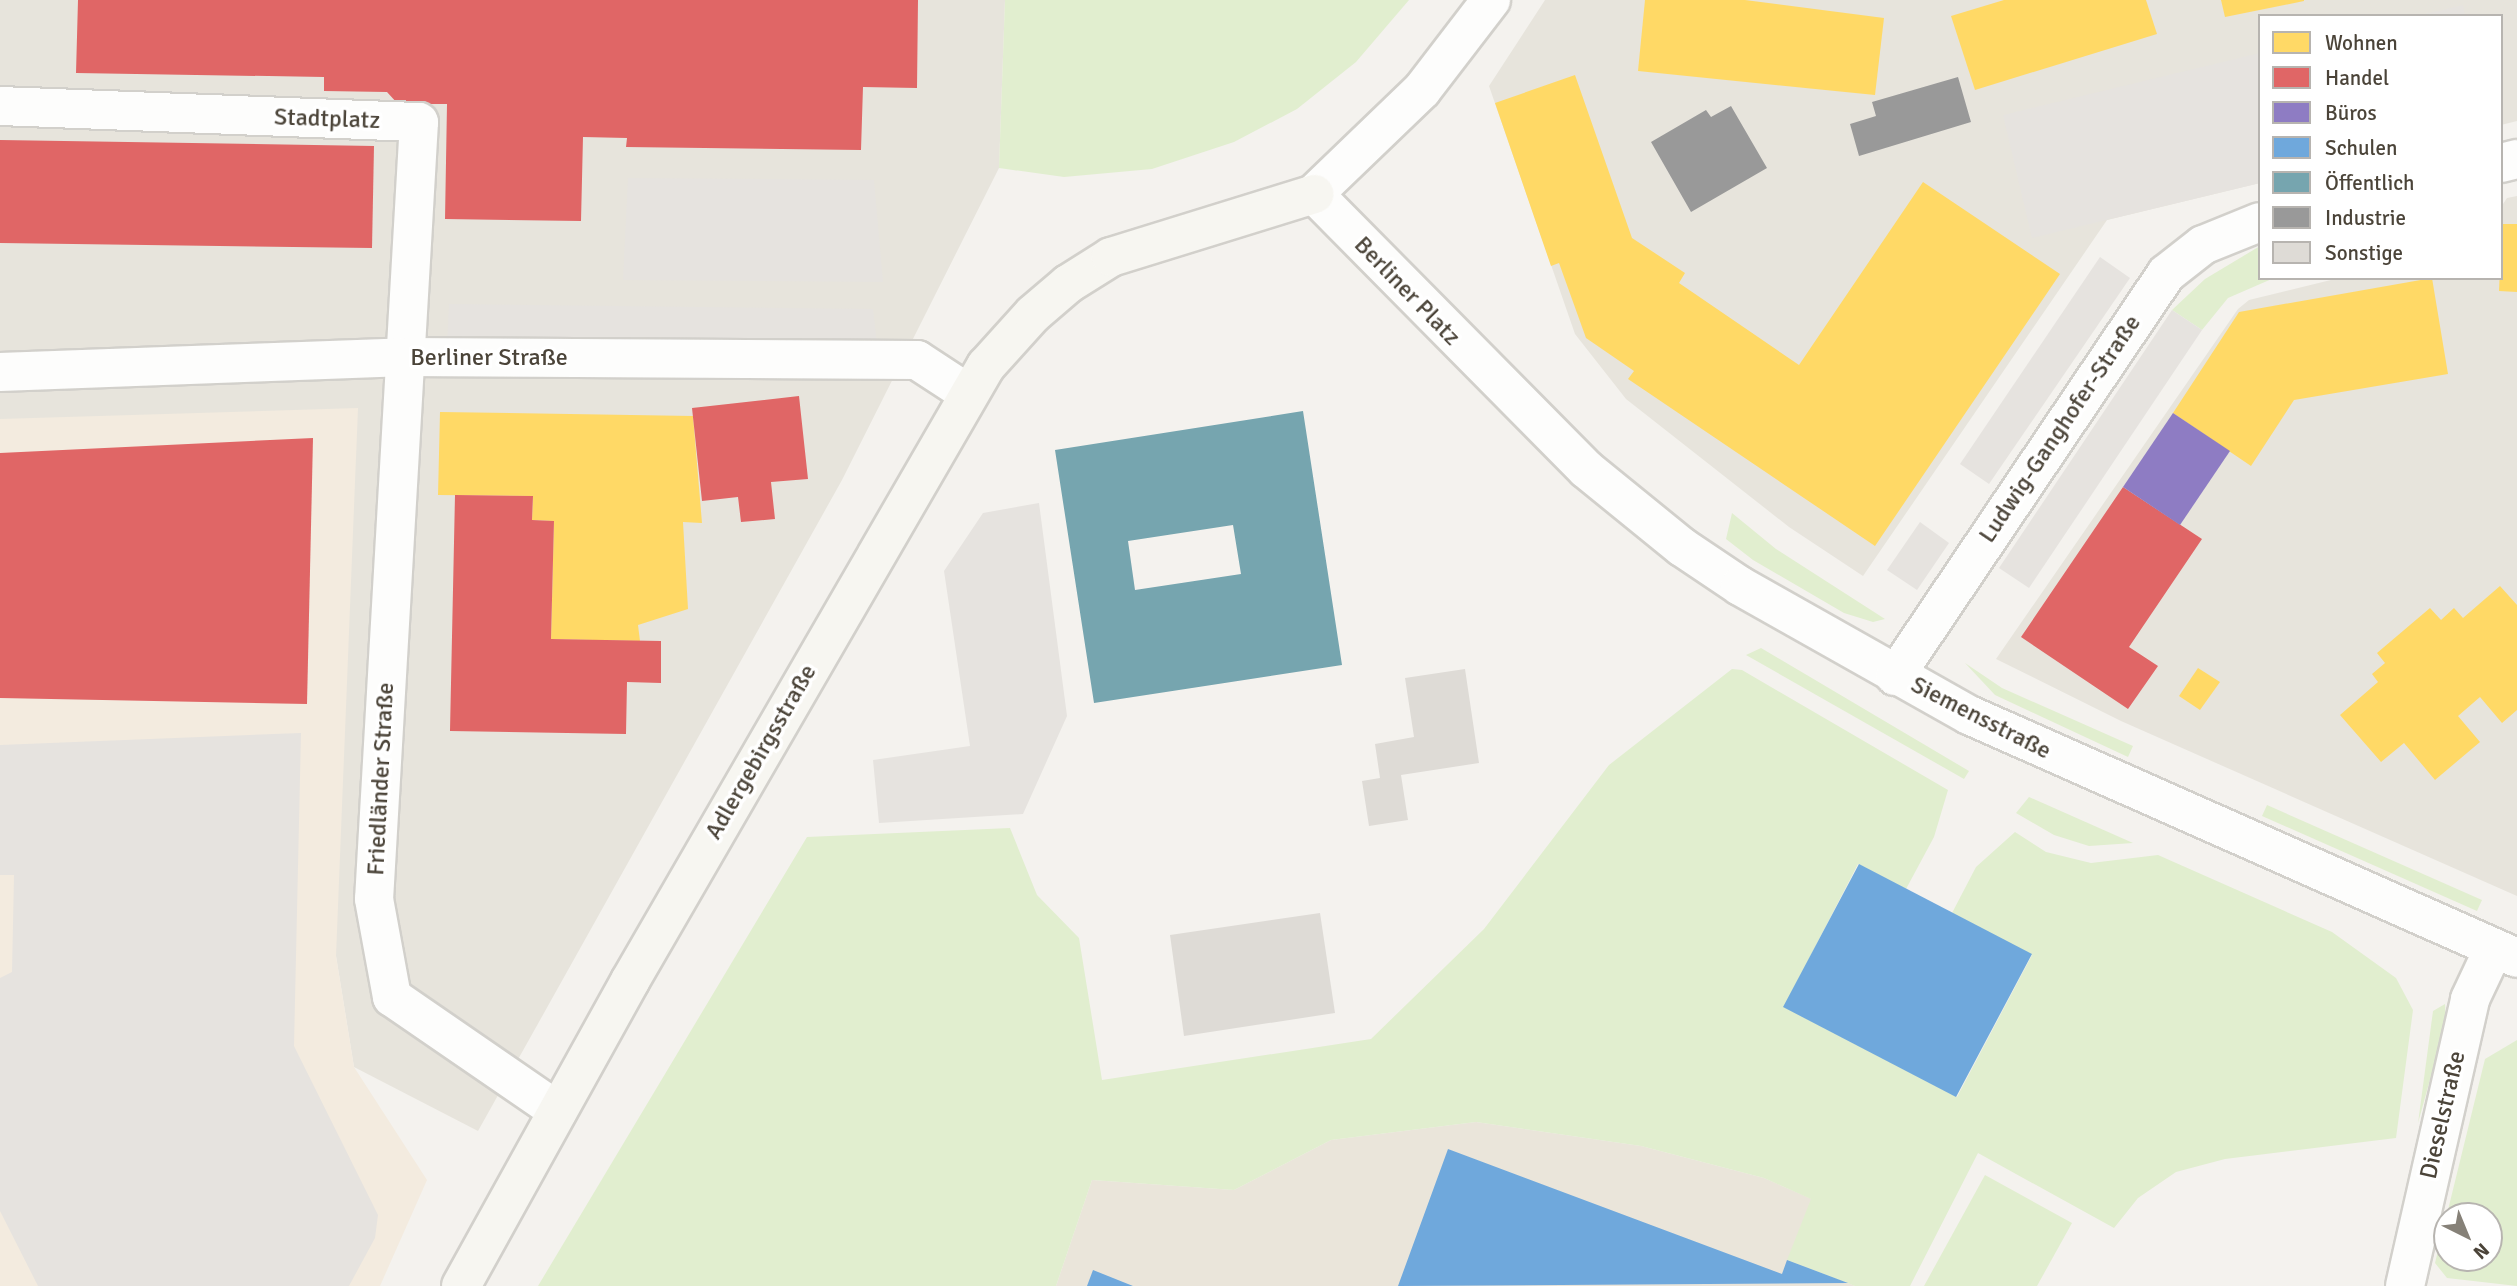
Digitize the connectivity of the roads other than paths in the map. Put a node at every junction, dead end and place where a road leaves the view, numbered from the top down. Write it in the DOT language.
graph roads {
  1 [pos="1491,0"];
  2 [pos="0,106"];
  3 [pos="1314,194"];
  4 [pos="2258,223"];
  5 [pos="406,358"];
  6 [pos="0,372"];
  7 [pos="1500,387"];
  8 [pos="969,394"];
  9 [pos="1895,676"];
  10 [pos="2505,953"];
  11 [pos="558,1111"];
  12 [pos="461,1286"];
  13 [pos="2405,1286"];
  1 -- 3 [label="street"];
  2 -- 5 [label="street, Stadtplatz"];
  3 -- 7 [label="street, Berliner Platz"];
  3 -- 8 [label="street, Adlergebirgsstraße"];
  4 -- 9 [label="street, Ludwig-Ganghofer-Straße"];
  5 -- 6 [label="street, Berliner Straße"];
  5 -- 8 [label="street, Berliner Straße"];
  5 -- 11 [label="street, Friedländer Straße"];
  7 -- 9 [label="street, Siemensstraße"];
  8 -- 11 [label="street, Adlergebirgsstraße"];
  9 -- 10 [label="street, Siemensstraße"];
  10 -- 13 [label="street, Dieselstraße"];
  11 -- 12 [label="street, Adlergebirgsstraße"];
}
